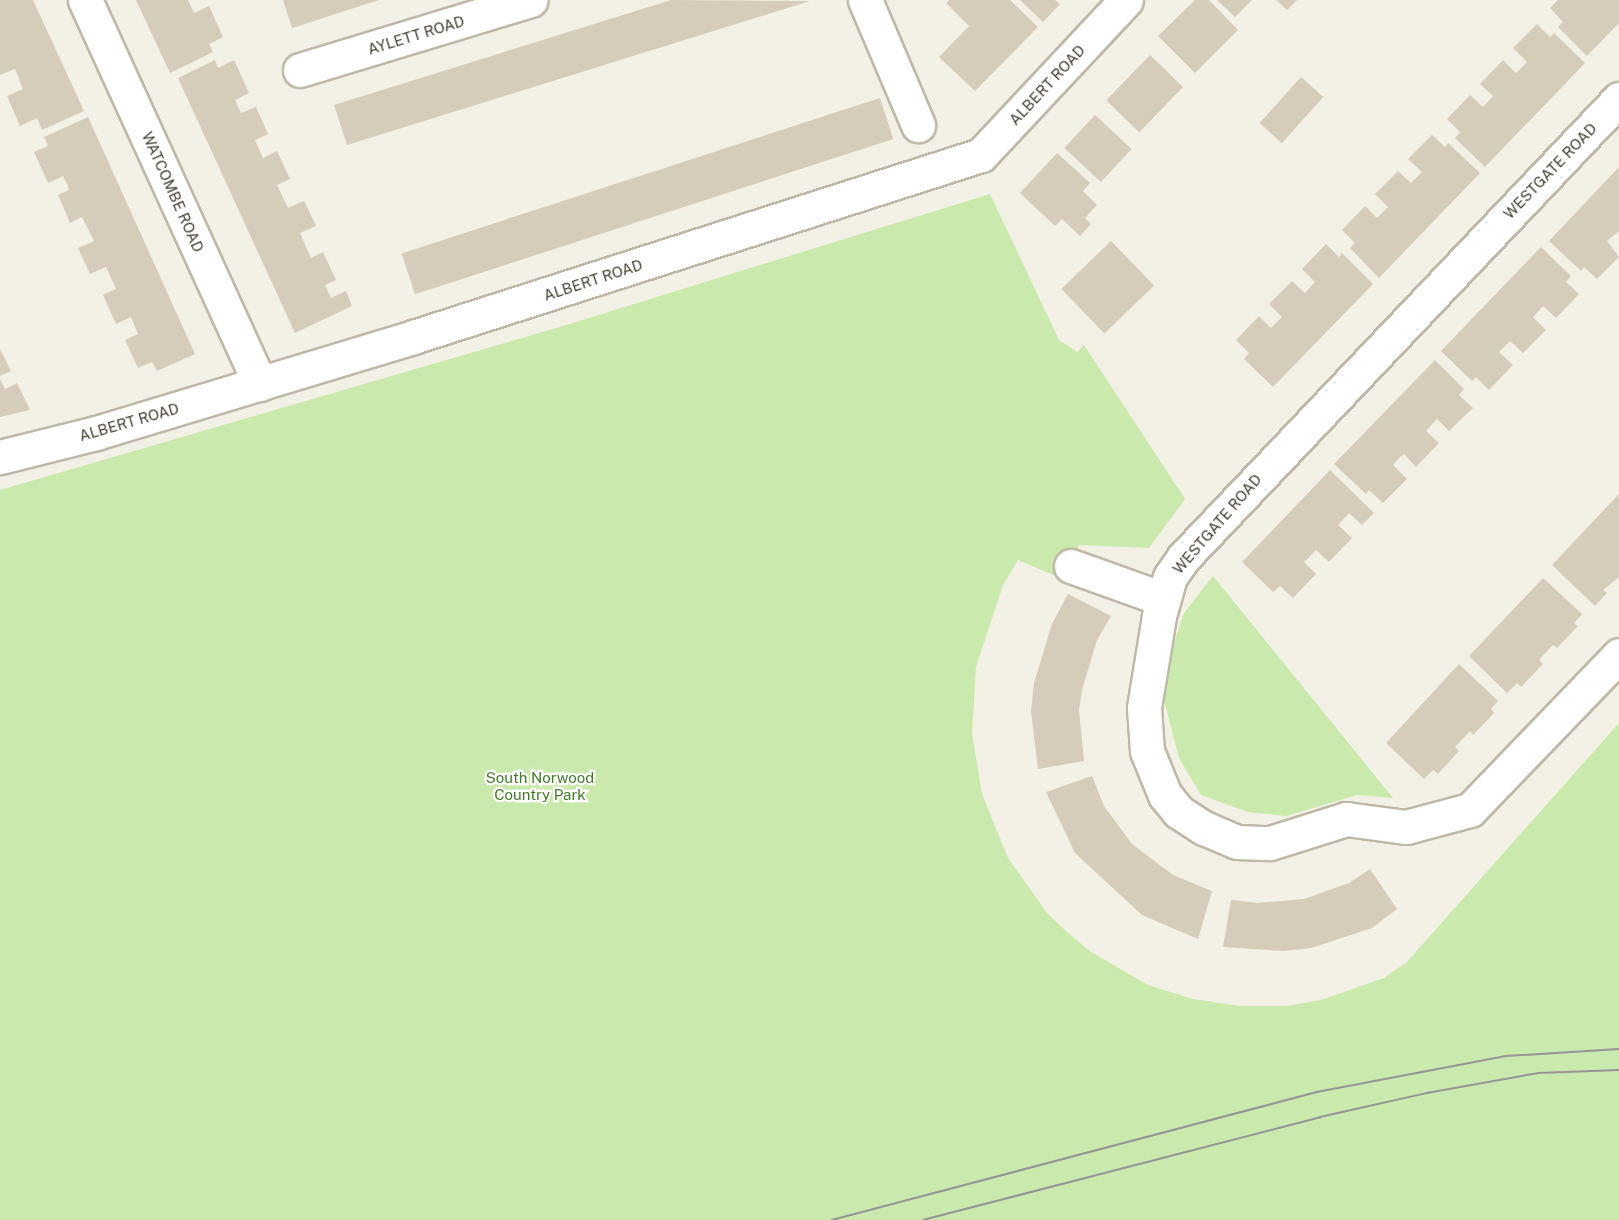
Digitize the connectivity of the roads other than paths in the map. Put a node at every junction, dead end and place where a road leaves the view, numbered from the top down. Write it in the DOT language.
graph roads {
  1 [pos="85,0"];
  2 [pos="531,0"];
  3 [pos="865,0"];
  4 [pos="1126,0"];
  5 [pos="300,70"];
  6 [pos="1619,99"];
  7 [pos="918,125"];
  8 [pos="260,384"];
  9 [pos="0,457"];
  10 [pos="1071,566"];
  11 [pos="1163,599"];
  12 [pos="1619,655"];
  1 -- 8 [label="street, WATCOMBE ROAD"];
  2 -- 5 [label="street, AYLETT ROAD"];
  3 -- 7 [label="street"];
  4 -- 8 [label="street, ALBERT ROAD"];
  6 -- 11 [label="street, WESTGATE ROAD"];
  8 -- 9 [label="street, ALBERT ROAD"];
  10 -- 11 [label="street"];
  11 -- 12 [label="street, WESTGATE ROAD"];
}
